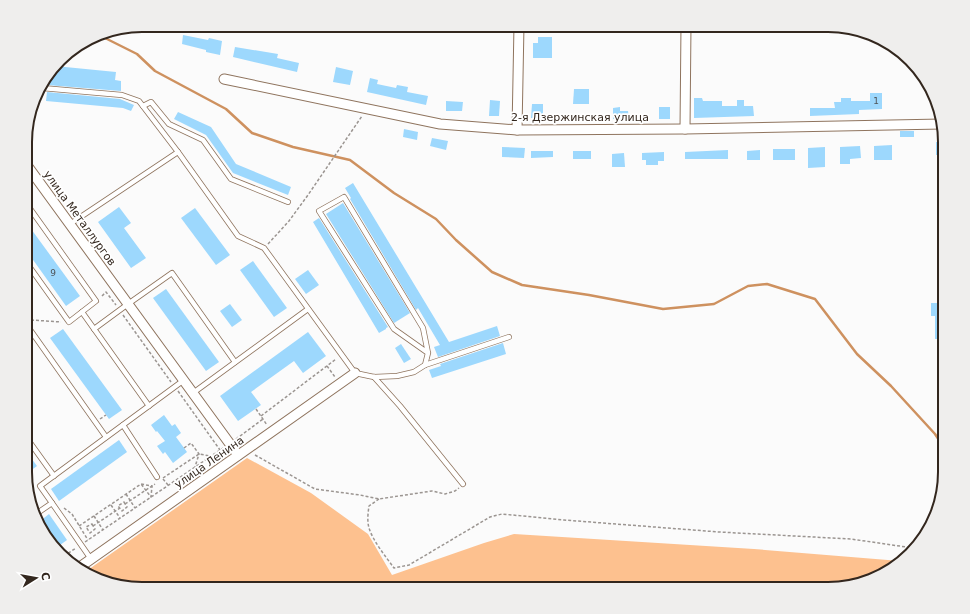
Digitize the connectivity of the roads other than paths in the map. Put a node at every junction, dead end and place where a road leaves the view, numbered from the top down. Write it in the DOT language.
graph roads {
  1 [pos="519,32"];
  2 [pos="686,32"];
  3 [pos="224,79"];
  4 [pos="46,88"];
  5 [pos="143,106"];
  6 [pos="936,124"];
  7 [pos="684,129"];
  8 [pos="518,130"];
  9 [pos="178,152"];
  10 [pos="32,172"];
  11 [pos="288,202"];
  12 [pos="32,211"];
  13 [pos="70,224"];
  14 [pos="32,270"];
  15 [pos="128,304"];
  16 [pos="308,309"];
  17 [pos="82,312"];
  18 [pos="94,330"];
  19 [pos="32,332"];
  20 [pos="508,337"];
  21 [pos="428,353"];
  22 [pos="236,362"];
  23 [pos="425,364"];
  24 [pos="355,373"];
  25 [pos="374,377"];
  26 [pos="184,380"];
  27 [pos="194,394"];
  28 [pos="149,406"];
  29 [pos="123,425"];
  30 [pos="106,437"];
  31 [pos="32,445"];
  32 [pos="242,453"];
  33 [pos="54,476"];
  34 [pos="157,480"];
  35 [pos="463,484"];
  36 [pos="52,503"];
  37 [pos="39,512"];
  38 [pos="91,560"];
  39 [pos="84,565"];
  1 -- 8 [label="street"];
  2 -- 7 [label="street"];
  3 -- 8 [label="street, 2-я Дзержинская улица"];
  4 -- 5 [label="lane"];
  5 -- 9 [label="lane"];
  5 -- 11 [label="lane"];
  6 -- 7 [label="street, 2-я Дзержинская улица"];
  7 -- 8 [label="street, 2-я Дзержинская улица"];
  9 -- 13 [label="lane"];
  9 -- 16 [label="lane"];
  10 -- 13 [label="street, улица Металлургов"];
  12 -- 17 [label="lane"];
  13 -- 15 [label="street, улица Металлургов"];
  14 -- 17 [label="lane"];
  15 -- 18 [label="lane"];
  15 -- 22 [label="lane"];
  15 -- 26 [label="street, улица Металлургов"];
  16 -- 22 [label="lane"];
  16 -- 24 [label="lane"];
  17 -- 18 [label="lane"];
  18 -- 28 [label="lane"];
  19 -- 30 [label="lane"];
  20 -- 23 [label="lane"];
  21 -- 21 [label="lane"];
  21 -- 23 [label="lane"];
  22 -- 27 [label="lane"];
  23 -- 25 [label="lane"];
  24 -- 25 [label="lane"];
  24 -- 32 [label="street, улица Ленина"];
  25 -- 35 [label="lane"];
  26 -- 27 [label="street, улица Металлургов"];
  26 -- 28 [label="lane"];
  27 -- 32 [label="street, улица Металлургов"];
  28 -- 29 [label="lane"];
  29 -- 30 [label="lane"];
  29 -- 34 [label="lane"];
  30 -- 33 [label="lane"];
  31 -- 33 [label="lane"];
  32 -- 38 [label="street, улица Ленина"];
  33 -- 36 [label="lane"];
  36 -- 37 [label="lane"];
  36 -- 38 [label="lane"];
  38 -- 39 [label="street, улица Ленина"];
}
